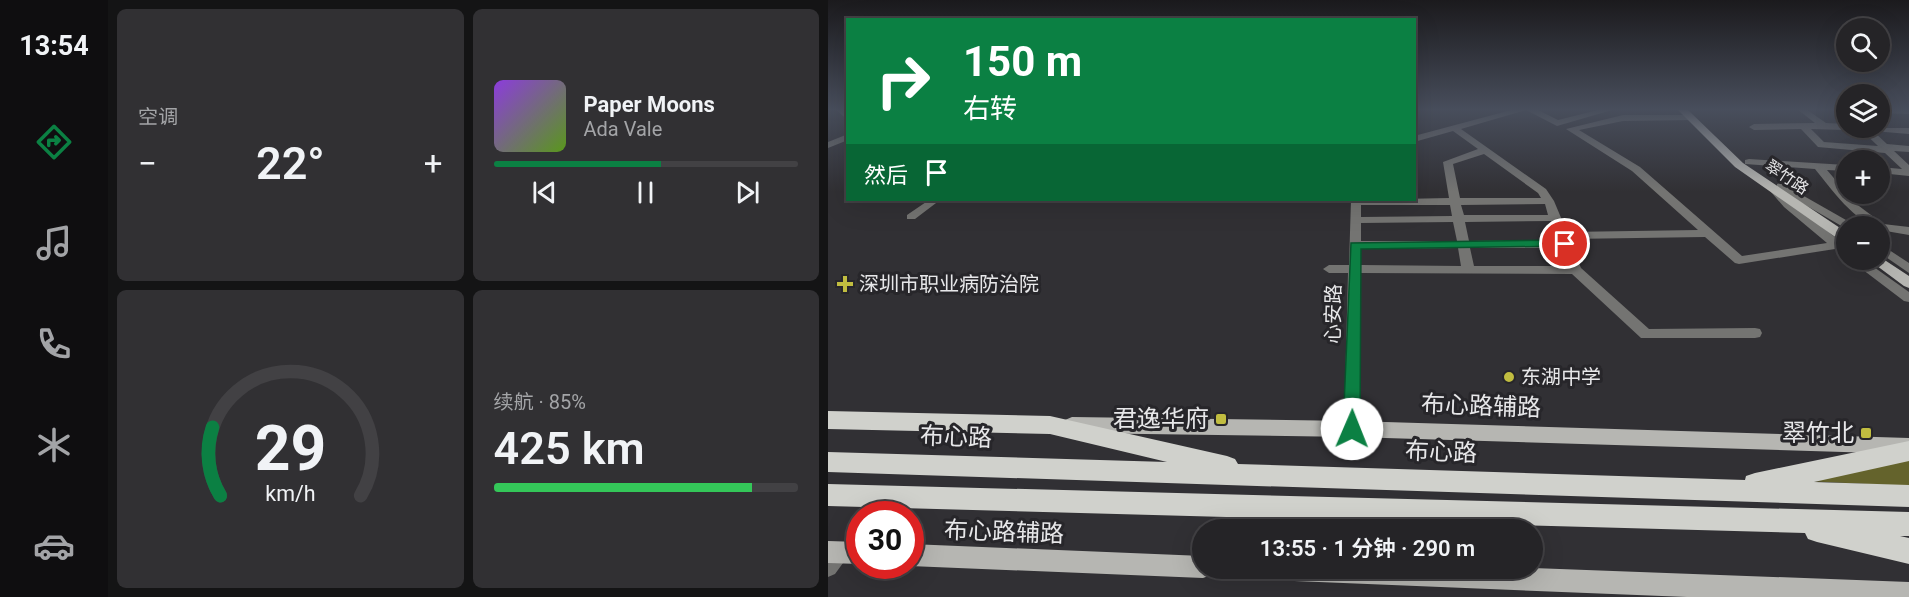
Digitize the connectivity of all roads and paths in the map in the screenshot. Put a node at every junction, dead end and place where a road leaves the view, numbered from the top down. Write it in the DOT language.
graph roads {
  1 [pos="1467,137"];
  2 [pos="1584,137"];
  3 [pos="1712,137"];
  4 [pos="1720,137"];
  5 [pos="1813,137"];
  6 [pos="1875,138"];
  7 [pos="846,139"];
  8 [pos="828,145"];
  9 [pos="1886,148"];
  10 [pos="1909,149"];
  11 [pos="1486,150"];
  12 [pos="1749,162"];
  13 [pos="1817,165"];
  14 [pos="1836,167"];
  15 [pos="1890,171"];
  16 [pos="1909,172"];
  17 [pos="1778,187"];
  18 [pos="934,201"];
  19 [pos="1356,201"];
  20 [pos="1455,201"];
  21 [pos="1549,201"];
  22 [pos="1865,216"];
  23 [pos="911,217"];
  24 [pos="1556,218"];
  25 [pos="1458,219"];
  26 [pos="1836,219"];
  27 [pos="1356,220"];
  28 [pos="1890,228"];
  29 [pos="1909,231"];
  30 [pos="1707,233"];
  31 [pos="1836,233"];
  32 [pos="1836,237"];
  33 [pos="1563,240"];
  34 [pos="1836,243"];
  35 [pos="1463,244"];
  36 [pos="1355,245"];
  37 [pos="1890,255"];
  38 [pos="1890,268"];
  39 [pos="1329,269"];
  40 [pos="1355,269"];
  41 [pos="1909,269"];
  42 [pos="1468,270"];
  43 [pos="1575,270"];
  44 [pos="1870,270"];
  45 [pos="1909,281"];
  46 [pos="1909,298"];
  47 [pos="1755,333"];
  48 [pos="828,420"];
  49 [pos="1050,425"];
  50 [pos="1352,429"];
  51 [pos="1909,446"];
  52 [pos="1909,451"];
  53 [pos="828,462"];
  54 [pos="1266,475"];
  55 [pos="1729,490"];
  56 [pos="828,495"];
  57 [pos="1909,496"];
  58 [pos="1762,520"];
  59 [pos="1909,524"];
  60 [pos="1909,550"];
  61 [pos="924,556"];
  62 [pos="1192,567"];
  63 [pos="1412,579"];
  64 [pos="1565,589"];
  65 [pos="1909,594"];
  1 -- 11 [label="street"];
  2 -- 30 [label="street"];
  3 -- 17 [label="main road, 翠竹路"];
  4 -- 12 [label="main road, 翠竹路"];
  5 -- 9 [label="street"];
  6 -- 9 [label="street"];
  7 -- 8 [label="street"];
  9 -- 10 [label="street"];
  9 -- 16 [label="street"];
  11 -- 20 [label="street"];
  11 -- 21 [label="street"];
  12 -- 13 [label="street"];
  12 -- 17 [label="main road, 翠竹路"];
  13 -- 14 [label="street"];
  13 -- 22 [label="street"];
  15 -- 16 [label="street"];
  17 -- 26 [label="street"];
  17 -- 31 [label="main road, 翠竹路"];
  17 -- 32 [label="street"];
  18 -- 23 [label="street"];
  19 -- 20 [label="street"];
  19 -- 27 [label="street, 心安路"];
  20 -- 21 [label="street"];
  20 -- 25 [label="street"];
  21 -- 24 [label="street"];
  24 -- 25 [label="street"];
  24 -- 33 [label="street"];
  25 -- 27 [label="street"];
  25 -- 35 [label="street"];
  27 -- 36 [label="street, 心安路"];
  28 -- 29 [label="street"];
  30 -- 33 [label="street"];
  30 -- 34 [label="street"];
  33 -- 35 [label="street"];
  33 -- 43 [label="street"];
  35 -- 36 [label="street"];
  35 -- 42 [label="street"];
  36 -- 40 [label="street, 心安路"];
  37 -- 41 [label="street"];
  38 -- 45 [label="main road"];
  39 -- 40 [label="street"];
  40 -- 42 [label="street"];
  40 -- 50 [label="street, 心安路"];
  42 -- 43 [label="street"];
  43 -- 47 [label="street"];
  44 -- 46 [label="street"];
  48 -- 49 [label="highway, 布心路辅路"];
  49 -- 50 [label="main road, 布心路辅路"];
  49 -- 54 [label="highway, 布心路辅路"];
  50 -- 51 [label="main road, 布心路辅路"];
  52 -- 55 [label="highway"];
  53 -- 54 [label="highway, 布心路"];
  54 -- 55 [label="highway, 布心路"];
  55 -- 57 [label="highway, 布心路"];
  56 -- 58 [label="highway"];
  58 -- 59 [label="highway"];
  58 -- 60 [label="highway"];
  61 -- 62 [label="main road, 布心路辅路"];
  63 -- 64 [label="main road"];
  64 -- 65 [label="main road"];
}
